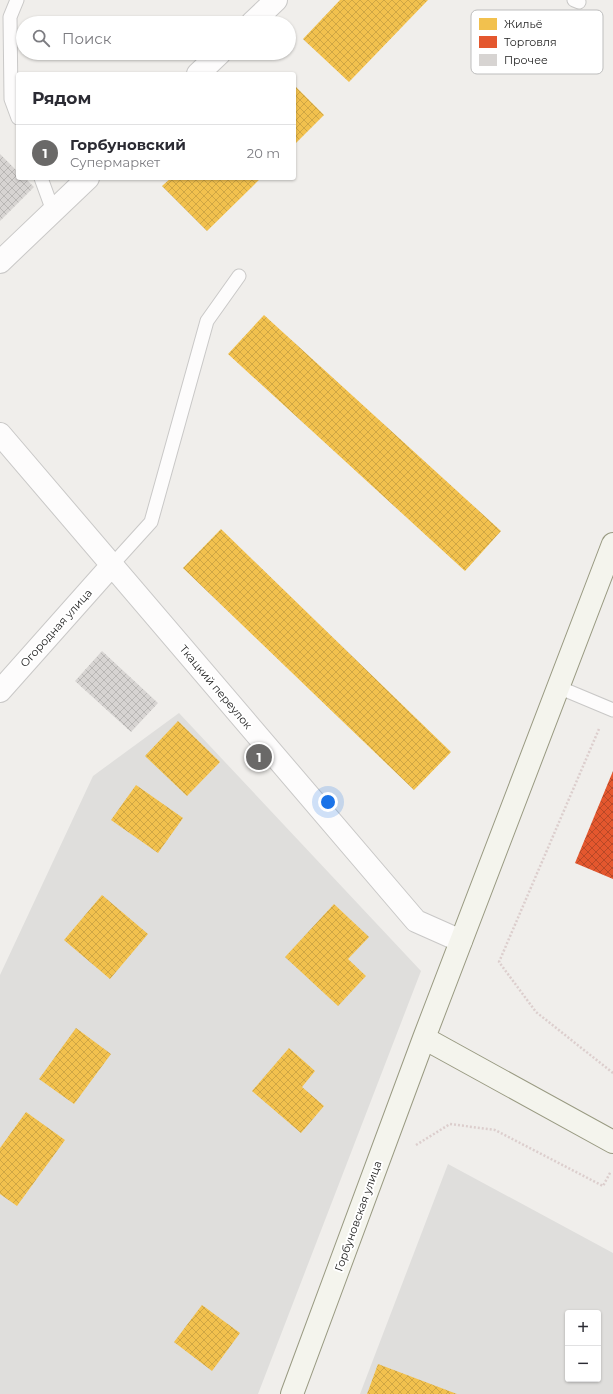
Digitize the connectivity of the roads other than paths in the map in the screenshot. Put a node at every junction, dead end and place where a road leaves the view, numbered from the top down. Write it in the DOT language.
graph roads {
  1 [pos="17,0"];
  2 [pos="276,0"];
  3 [pos="259,16"];
  4 [pos="213,60"];
  5 [pos="200,72"];
  6 [pos="16,113"];
  7 [pos="42,180"];
  8 [pos="86,180"];
  9 [pos="53,211"];
  10 [pos="0,262"];
  11 [pos="239,276"];
  12 [pos="0,434"];
  13 [pos="613,544"];
  14 [pos="112,565"];
  15 [pos="558,687"];
  16 [pos="0,691"];
  17 [pos="611,708"];
  18 [pos="461,941"];
  19 [pos="424,1038"];
  20 [pos="613,1142"];
  21 [pos="292,1394"];
  1 -- 6 [label="lane"];
  2 -- 3 [label="street"];
  4 -- 5 [label="street"];
  7 -- 9 [label="lane"];
  8 -- 9 [label="street"];
  9 -- 10 [label="street"];
  11 -- 14 [label="lane"];
  12 -- 14 [label="street, Ткацкий переулок"];
  13 -- 15 [label="main road, Горбуновская улица"];
  14 -- 16 [label="street, Огородная улица"];
  14 -- 18 [label="street, Ткацкий переулок"];
  15 -- 17 [label="lane"];
  15 -- 18 [label="main road, Горбуновская улица"];
  18 -- 19 [label="main road, Горбуновская улица"];
  19 -- 20 [label="main road"];
  19 -- 21 [label="main road, Горбуновская улица"];
}
